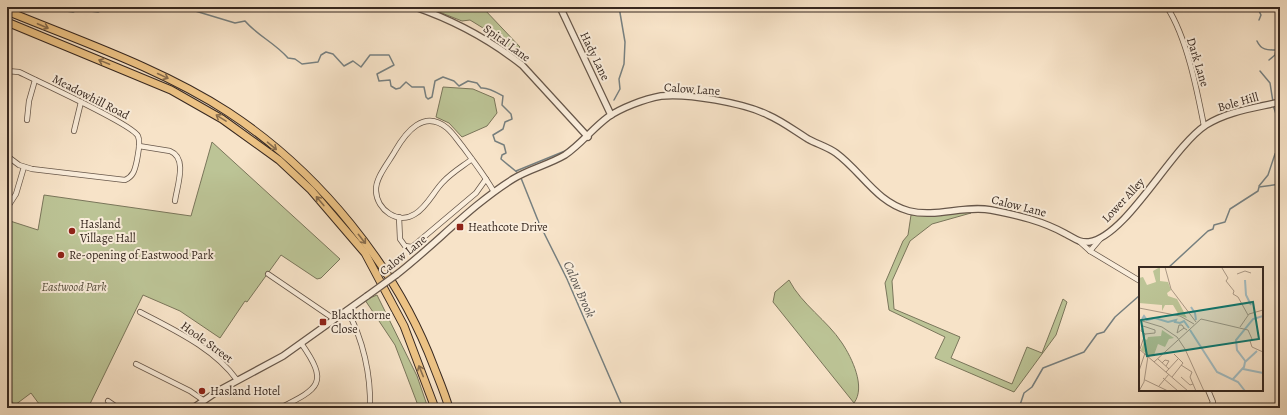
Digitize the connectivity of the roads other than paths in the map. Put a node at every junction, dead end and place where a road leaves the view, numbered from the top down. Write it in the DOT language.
graph roads {
  1 [pos="415,7"];
  2 [pos="560,7"];
  3 [pos="1167,7"];
  4 [pos="7,10"];
  5 [pos="7,22"];
  6 [pos="7,71"];
  7 [pos="35,80"];
  8 [pos="81,102"];
  9 [pos="1275,103"];
  10 [pos="611,115"];
  11 [pos="29,117"];
  12 [pos="75,124"];
  13 [pos="81,125"];
  14 [pos="1204,126"];
  15 [pos="74,131"];
  16 [pos="588,136"];
  17 [pos="139,146"];
  18 [pos="7,156"];
  19 [pos="472,159"];
  20 [pos="1172,159"];
  21 [pos="24,167"];
  22 [pos="486,179"];
  23 [pos="494,192"];
  24 [pos="175,201"];
  25 [pos="9,202"];
  26 [pos="7,208"];
  27 [pos="399,217"];
  28 [pos="1101,238"];
  29 [pos="1080,242"];
  30 [pos="1090,251"];
  31 [pos="268,274"];
  32 [pos="1139,281"];
  33 [pos="347,310"];
  34 [pos="140,312"];
  35 [pos="334,319"];
  36 [pos="301,343"];
  37 [pos="136,364"];
  38 [pos="237,380"];
  39 [pos="1208,391"];
  40 [pos="203,400"];
  41 [pos="108,401"];
  42 [pos="118,408"];
  43 [pos="193,408"];
  44 [pos="280,408"];
  45 [pos="370,408"];
  46 [pos="435,408"];
  47 [pos="448,408"];
  48 [pos="1210,408"];
  1 -- 16 [label="street, Spital Lane"];
  2 -- 10 [label="street, Hady Lane"];
  3 -- 14 [label="street, Dark Lane"];
  4 -- 47 [label="highway, one-way"];
  46 -- 5 [label="highway, one-way"];
  6 -- 7 [label="street, Meadowhill Road"];
  7 -- 8 [label="street, Meadowhill Road"];
  7 -- 11 [label="street"];
  8 -- 12 [label="street"];
  8 -- 17 [label="street, Meadowhill Road"];
  9 -- 14 [label="street, Bole Hill"];
  10 -- 16 [label="street, Calow Lane"];
  10 -- 29 [label="street, Calow Lane"];
  12 -- 13 [label="street"];
  12 -- 15 [label="street"];
  14 -- 20 [label="street, Bole Hill"];
  16 -- 23 [label="street, Calow Lane"];
  17 -- 21 [label="street"];
  17 -- 24 [label="street"];
  18 -- 21 [label="street"];
  19 -- 22 [label="street"];
  19 -- 27 [label="street"];
  19 -- 27 [label="street"];
  20 -- 28 [label="street, Lower Alley"];
  21 -- 25 [label="street"];
  22 -- 23 [label="street"];
  22 -- 27 [label="street, Calow Lane"];
  23 -- 33 [label="street, Calow Lane, bridge"];
  25 -- 26 [label="street"];
  28 -- 29 [label="street, Lower Alley"];
  28 -- 30 [label="street"];
  29 -- 30 [label="street"];
  30 -- 32 [label="street"];
  31 -- 35 [label="street"];
  33 -- 35 [label="street, Calow Lane"];
  33 -- 45 [label="street"];
  34 -- 38 [label="street, Hoole Street"];
  35 -- 36 [label="street, Calow Lane"];
  36 -- 38 [label="street, Calow Lane"];
  36 -- 44 [label="street"];
  37 -- 40 [label="street"];
  38 -- 40 [label="street, Calow Lane"];
  39 -- 48 [label="street"];
  40 -- 43 [label="street, Calow Lane"];
  41 -- 42 [label="street"];
}
